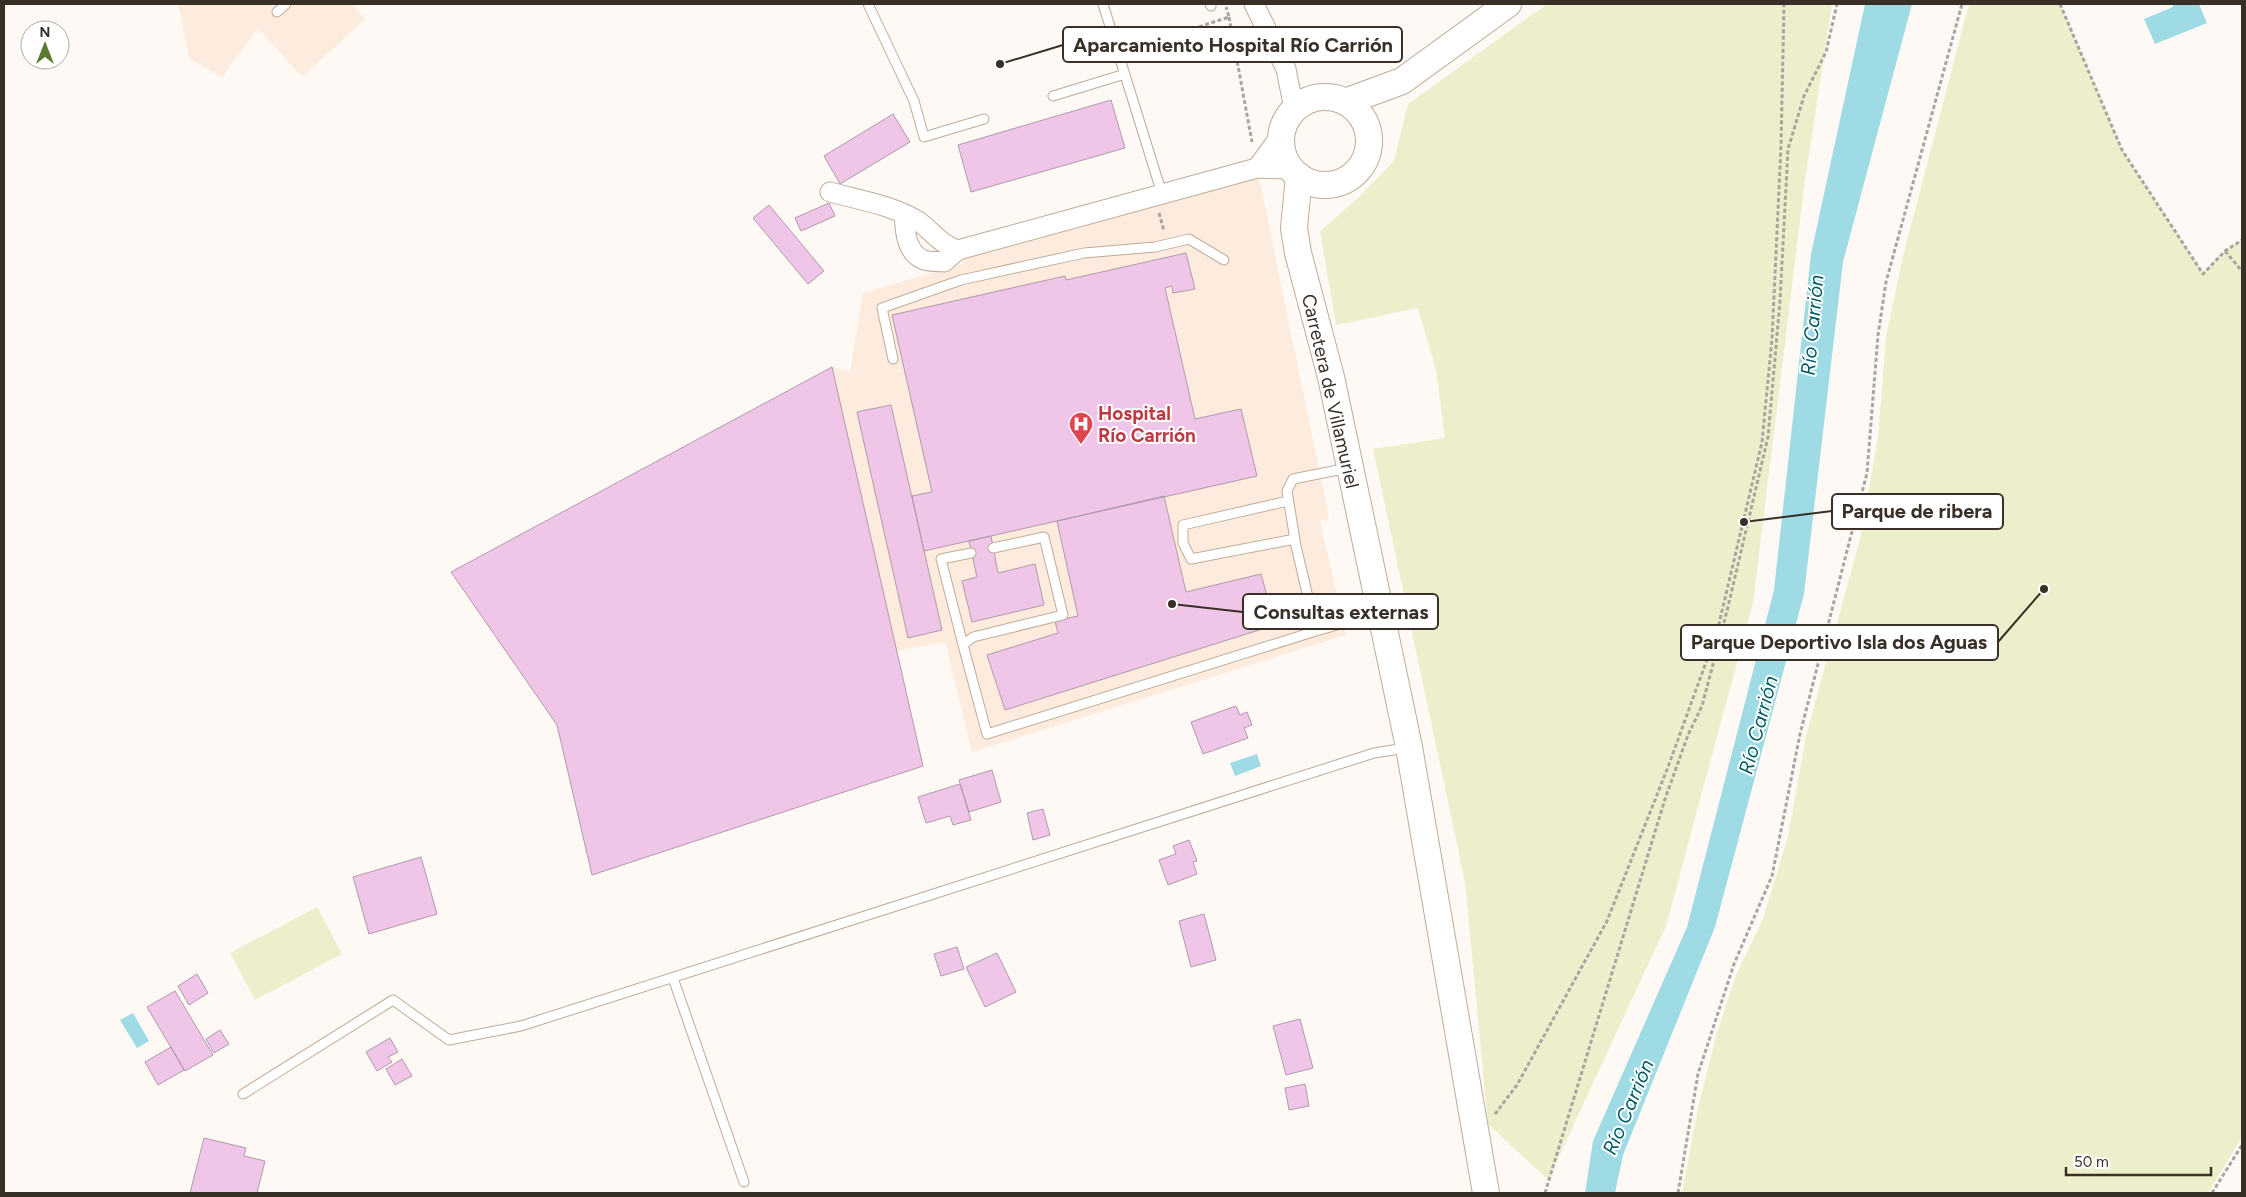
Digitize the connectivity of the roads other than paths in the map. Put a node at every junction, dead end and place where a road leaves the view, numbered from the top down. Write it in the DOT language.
graph roads {
  1 [pos="286,4"];
  2 [pos="868,4"];
  3 [pos="1103,4"];
  4 [pos="1254,4"];
  5 [pos="1508,4"];
  6 [pos="277,12"];
  7 [pos="1125,74"];
  8 [pos="1402,81"];
  9 [pos="1053,96"];
  10 [pos="1345,102"];
  11 [pos="1294,109"];
  12 [pos="984,119"];
  13 [pos="1367,128"];
  14 [pos="1281,135"];
  15 [pos="1257,168"];
  16 [pos="1295,173"];
  17 [pos="1326,184"];
  18 [pos="830,192"];
  19 [pos="1158,195"];
  20 [pos="904,215"];
  21 [pos="1294,228"];
  22 [pos="958,250"];
  23 [pos="1224,260"];
  24 [pos="893,359"];
  25 [pos="1350,467"];
  26 [pos="1288,501"];
  27 [pos="1295,539"];
  28 [pos="993,548"];
  29 [pos="971,553"];
  30 [pos="1380,613"];
  31 [pos="1316,631"];
  32 [pos="963,646"];
  33 [pos="1409,747"];
  34 [pos="673,978"];
  35 [pos="242,1094"];
  36 [pos="744,1182"];
  37 [pos="1486,1193"];
  1 -- 6 [label="lane"];
  2 -- 12 [label="lane"];
  3 -- 7 [label="lane"];
  4 -- 11 [label="street"];
  5 -- 8 [label="main road"];
  7 -- 9 [label="lane"];
  7 -- 19 [label="lane"];
  8 -- 10 [label="main road"];
  8 -- 13 [label="main road"];
  10 -- 11 [label="main road"];
  10 -- 13 [label="main road"];
  11 -- 14 [label="main road"];
  13 -- 17 [label="main road"];
  14 -- 15 [label="street"];
  14 -- 16 [label="main road"];
  15 -- 16 [label="street"];
  15 -- 19 [label="street"];
  16 -- 17 [label="main road"];
  16 -- 21 [label="main road, Carretera de Villamuriel"];
  17 -- 21 [label="main road"];
  18 -- 20 [label="street"];
  19 -- 22 [label="street"];
  20 -- 22 [label="street"];
  20 -- 22 [label="street"];
  21 -- 25 [label="main road, Carretera de Villamuriel"];
  23 -- 24 [label="lane"];
  25 -- 26 [label="lane"];
  25 -- 30 [label="main road, Carretera de Villamuriel"];
  26 -- 27 [label="lane"];
  26 -- 27 [label="lane"];
  27 -- 31 [label="lane"];
  28 -- 32 [label="lane"];
  29 -- 32 [label="lane"];
  30 -- 31 [label="lane"];
  30 -- 33 [label="main road, Carretera de Villamuriel"];
  31 -- 32 [label="lane"];
  33 -- 34 [label="lane"];
  33 -- 37 [label="main road, Carretera de Villamuriel"];
  34 -- 35 [label="lane"];
  34 -- 36 [label="lane"];
}
